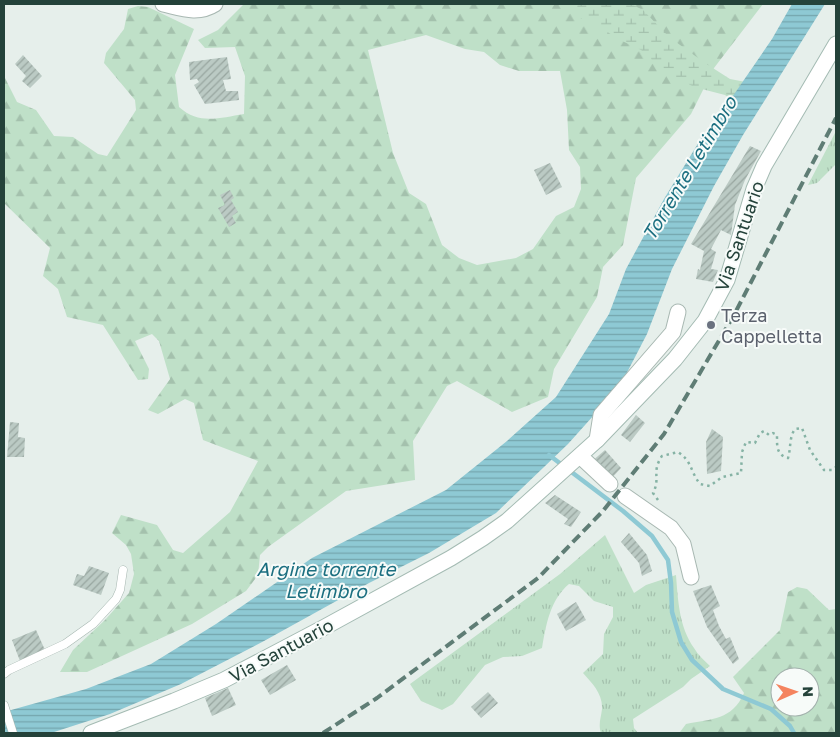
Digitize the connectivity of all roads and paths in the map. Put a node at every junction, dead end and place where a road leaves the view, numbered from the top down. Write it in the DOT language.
graph roads {
  1 [pos="164,4"];
  2 [pos="214,4"];
  3 [pos="836,44"];
  4 [pos="678,312"];
  5 [pos="597,440"];
  6 [pos="580,456"];
  7 [pos="836,467"];
  8 [pos="610,484"];
  9 [pos="653,493"];
  10 [pos="625,496"];
  11 [pos="122,570"];
  12 [pos="691,577"];
  13 [pos="4,674"];
  14 [pos="4,705"];
  15 [pos="13,733"];
  16 [pos="91,733"];
  1 -- 2 [label="main road"];
  3 -- 5 [label="main road, Via Santuario"];
  4 -- 5 [label="main road"];
  5 -- 6 [label="main road, Via Santuario"];
  6 -- 8 [label="main road"];
  6 -- 16 [label="main road, Via Santuario"];
  7 -- 9 [label="path"];
  10 -- 12 [label="main road"];
  11 -- 13 [label="lane"];
  14 -- 15 [label="lane"];
}
